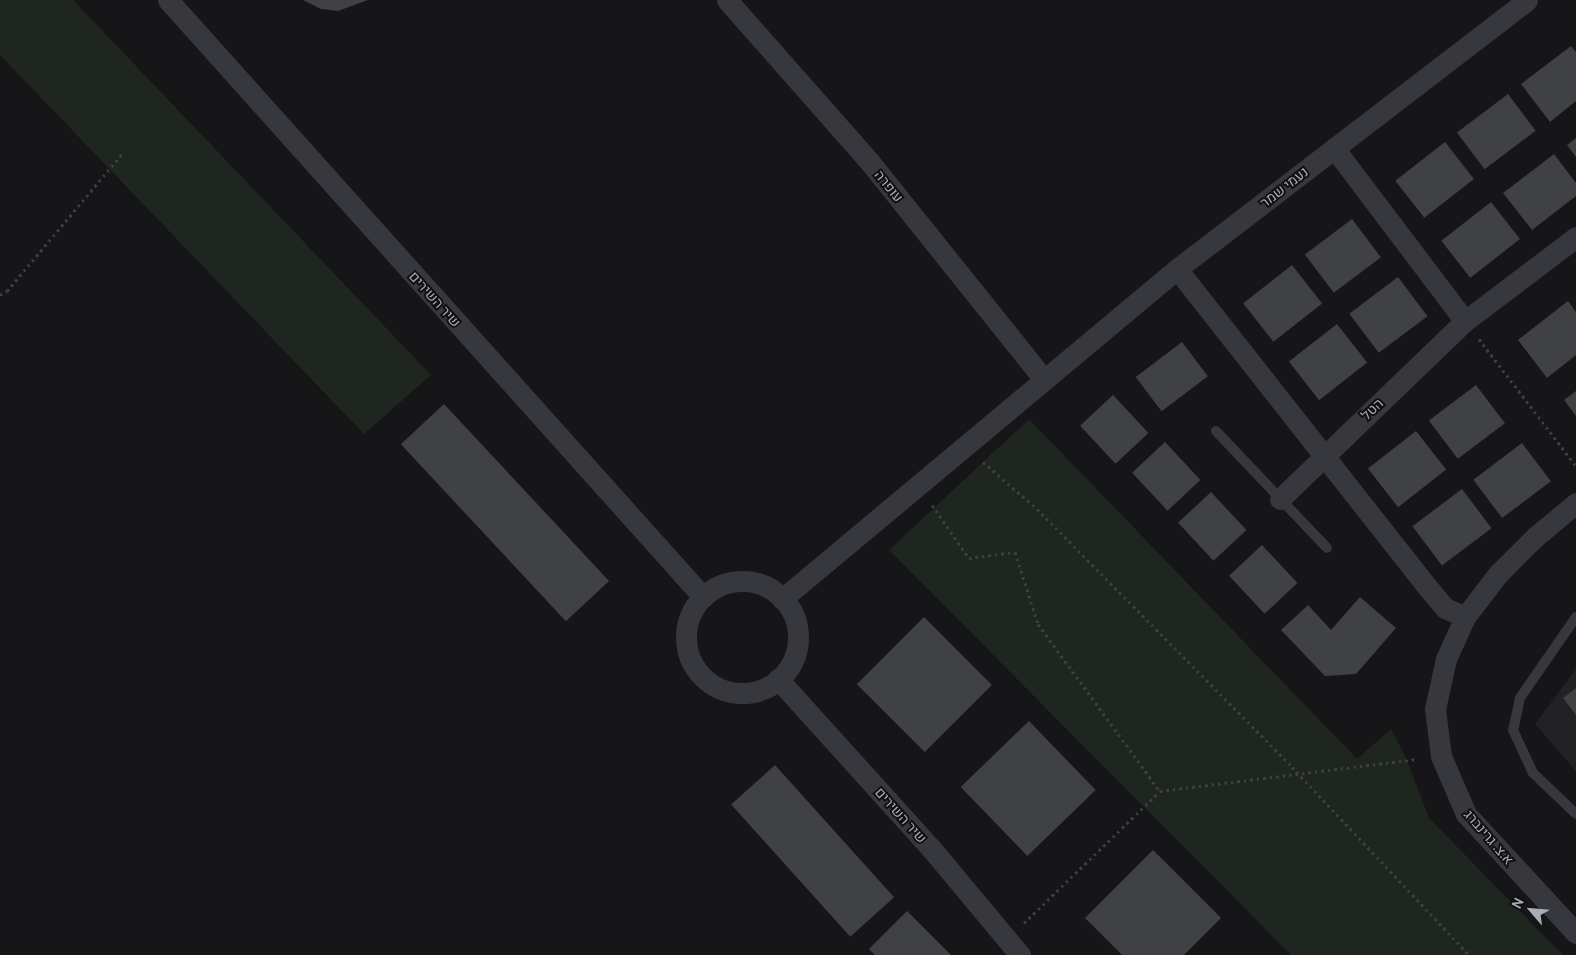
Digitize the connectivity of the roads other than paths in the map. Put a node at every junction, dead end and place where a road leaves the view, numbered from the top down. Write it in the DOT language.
graph roads {
  1 [pos="168,0"];
  2 [pos="728,0"];
  3 [pos="1527,0"];
  4 [pos="1334,148"];
  5 [pos="1576,237"];
  6 [pos="1177,269"];
  7 [pos="1465,321"];
  8 [pos="1043,378"];
  9 [pos="1216,431"];
  10 [pos="1324,455"];
  11 [pos="1280,499"];
  12 [pos="1576,504"];
  13 [pos="1327,548"];
  14 [pos="703,598"];
  15 [pos="782,599"];
  16 [pos="1465,617"];
  17 [pos="1576,617"];
  18 [pos="778,679"];
  19 [pos="1576,814"];
  20 [pos="1576,934"];
  21 [pos="1014,947"];
  1 -- 14 [label="street, שיר השירים"];
  2 -- 8 [label="street, עופרה"];
  3 -- 4 [label="street, נעמי שמר"];
  4 -- 6 [label="street, נעמי שמר"];
  4 -- 7 [label="street"];
  5 -- 7 [label="street, הטל"];
  6 -- 8 [label="street, נעמי שמר"];
  6 -- 10 [label="street"];
  7 -- 10 [label="street, הטל"];
  8 -- 15 [label="street, נעמי שמר"];
  9 -- 11 [label="lane"];
  10 -- 11 [label="street, הטל"];
  10 -- 16 [label="street"];
  11 -- 13 [label="lane"];
  12 -- 16 [label="street, א.צ. גרינברג"];
  14 -- 15 [label="street"];
  14 -- 18 [label="street"];
  15 -- 18 [label="street"];
  16 -- 20 [label="street, א.צ. גרינברג"];
  17 -- 19 [label="lane"];
  18 -- 21 [label="street, שיר השירים"];
}
